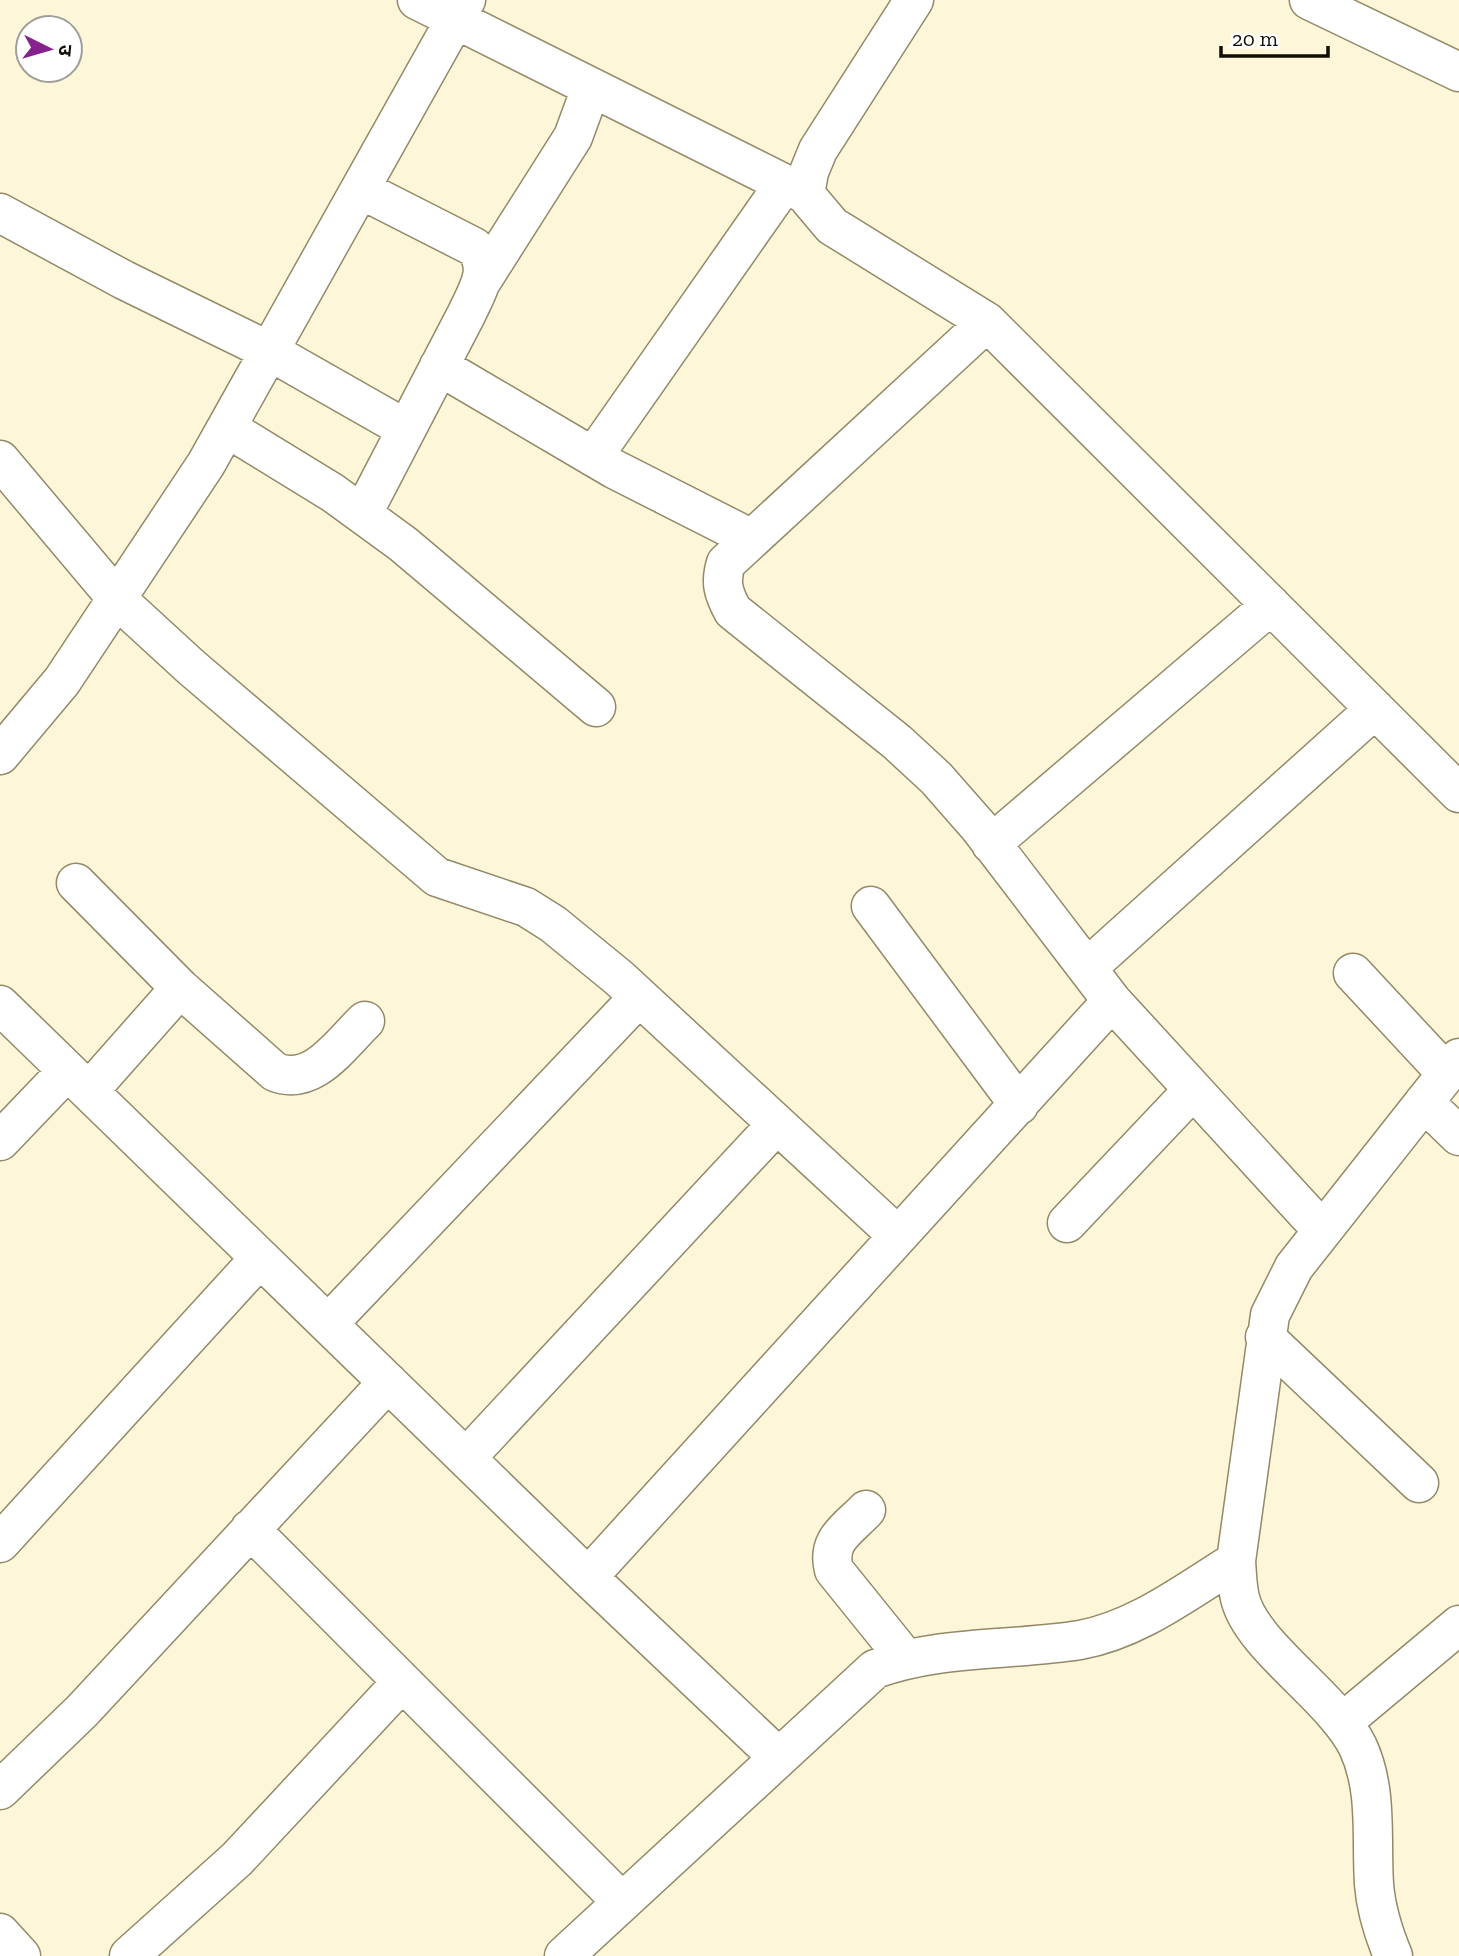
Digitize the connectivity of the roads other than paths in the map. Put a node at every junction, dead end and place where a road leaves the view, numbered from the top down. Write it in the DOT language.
graph roads {
  1 [pos="417,0"];
  2 [pos="914,0"];
  3 [pos="1309,0"];
  4 [pos="460,10"];
  5 [pos="1459,72"];
  6 [pos="592,88"];
  7 [pos="360,189"];
  8 [pos="794,189"];
  9 [pos="0,213"];
  10 [pos="481,282"];
  11 [pos="987,322"];
  12 [pos="269,351"];
  13 [pos="439,366"];
  14 [pos="227,428"];
  15 [pos="406,429"];
  16 [pos="593,457"];
  17 [pos="0,460"];
  18 [pos="363,513"];
  19 [pos="751,539"];
  20 [pos="118,600"];
  21 [pos="1271,605"];
  22 [pos="596,707"];
  23 [pos="1375,709"];
  24 [pos="0,755"];
  25 [pos="1459,793"];
  26 [pos="991,844"];
  27 [pos="76,883"];
  28 [pos="870,906"];
  29 [pos="1087,968"];
  30 [pos="1353,973"];
  31 [pos="180,988"];
  32 [pos="639,997"];
  33 [pos="1112,1001"];
  34 [pos="0,1005"];
  35 [pos="365,1021"];
  36 [pos="1443,1078"];
  37 [pos="78,1081"];
  38 [pos="1193,1090"];
  39 [pos="1019,1105"];
  40 [pos="777,1124"];
  41 [pos="1459,1136"];
  42 [pos="0,1141"];
  43 [pos="1067,1223"];
  44 [pos="1322,1230"];
  45 [pos="898,1236"];
  46 [pos="260,1258"];
  47 [pos="328,1324"];
  48 [pos="1265,1337"];
  49 [pos="388,1382"];
  50 [pos="466,1458"];
  51 [pos="1419,1483"];
  52 [pos="866,1510"];
  53 [pos="250,1529"];
  54 [pos="0,1543"];
  55 [pos="1236,1561"];
  56 [pos="588,1577"];
  57 [pos="1459,1625"];
  58 [pos="905,1658"];
  59 [pos="402,1682"];
  60 [pos="1343,1722"];
  61 [pos="778,1757"];
  62 [pos="0,1790"];
  63 [pos="622,1902"];
  64 [pos="0,1933"];
  65 [pos="21,1956"];
  66 [pos="128,1956"];
  67 [pos="564,1956"];
  68 [pos="1393,1956"];
  1 -- 4 [label="street"];
  2 -- 8 [label="street"];
  3 -- 5 [label="street"];
  4 -- 6 [label="street"];
  4 -- 7 [label="street"];
  6 -- 8 [label="street"];
  6 -- 10 [label="street"];
  7 -- 10 [label="street"];
  7 -- 12 [label="street"];
  8 -- 11 [label="street"];
  8 -- 16 [label="street"];
  9 -- 12 [label="street"];
  10 -- 13 [label="street"];
  11 -- 19 [label="street"];
  11 -- 21 [label="street"];
  12 -- 14 [label="street"];
  12 -- 15 [label="street"];
  13 -- 15 [label="street"];
  13 -- 16 [label="street"];
  14 -- 18 [label="street"];
  14 -- 20 [label="street"];
  15 -- 18 [label="street"];
  16 -- 19 [label="street"];
  17 -- 20 [label="street"];
  18 -- 22 [label="street"];
  19 -- 26 [label="street"];
  20 -- 24 [label="street"];
  20 -- 32 [label="street"];
  21 -- 23 [label="street"];
  21 -- 26 [label="street"];
  23 -- 25 [label="street"];
  23 -- 29 [label="street"];
  26 -- 29 [label="street"];
  27 -- 31 [label="street"];
  28 -- 39 [label="street"];
  29 -- 33 [label="street"];
  30 -- 36 [label="street"];
  31 -- 35 [label="street"];
  31 -- 37 [label="street"];
  32 -- 40 [label="street"];
  32 -- 47 [label="street"];
  33 -- 38 [label="street"];
  33 -- 39 [label="street"];
  34 -- 37 [label="street"];
  36 -- 41 [label="street"];
  36 -- 44 [label="street"];
  37 -- 42 [label="street"];
  37 -- 46 [label="street"];
  38 -- 43 [label="street"];
  38 -- 44 [label="street"];
  39 -- 45 [label="street"];
  40 -- 45 [label="street"];
  40 -- 50 [label="street"];
  44 -- 48 [label="street"];
  45 -- 56 [label="street"];
  46 -- 47 [label="street"];
  46 -- 54 [label="street"];
  47 -- 49 [label="street"];
  48 -- 51 [label="street"];
  48 -- 55 [label="street"];
  49 -- 50 [label="street"];
  49 -- 53 [label="street"];
  50 -- 56 [label="street"];
  52 -- 58 [label="street"];
  53 -- 59 [label="street"];
  53 -- 62 [label="street"];
  55 -- 58 [label="street"];
  55 -- 60 [label="street"];
  56 -- 61 [label="street"];
  57 -- 60 [label="street"];
  58 -- 61 [label="street"];
  59 -- 63 [label="street"];
  59 -- 66 [label="street"];
  60 -- 68 [label="street"];
  61 -- 63 [label="street"];
  63 -- 67 [label="street"];
  64 -- 65 [label="street"];
}
